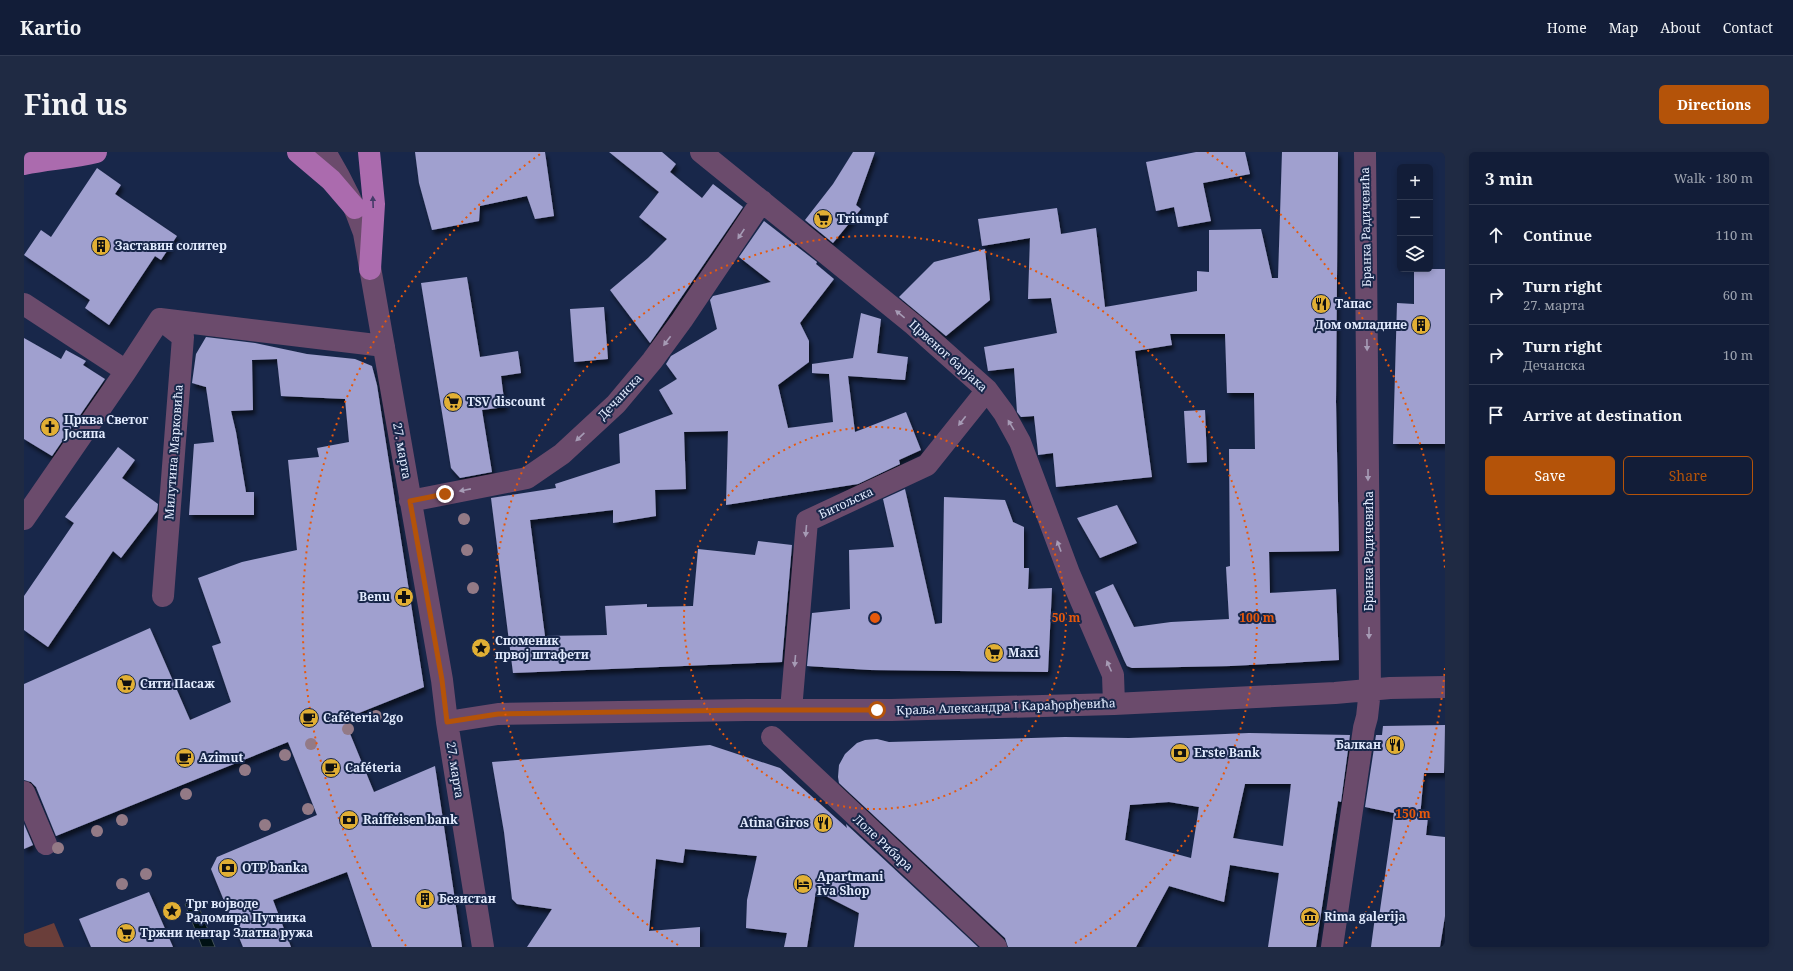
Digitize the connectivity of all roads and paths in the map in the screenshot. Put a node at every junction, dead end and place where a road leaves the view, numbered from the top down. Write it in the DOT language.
graph roads {
  1 [pos="42,152"];
  2 [pos="96,152"];
  3 [pos="298,152"];
  4 [pos="325,152"];
  5 [pos="369,152"];
  6 [pos="701,152"];
  7 [pos="1365,152"];
  8 [pos="24,160"];
  9 [pos="24,164"];
  10 [pos="762,201"];
  11 [pos="355,208"];
  12 [pos="370,269"];
  13 [pos="24,304"];
  14 [pos="160,319"];
  15 [pos="384,346"];
  16 [pos="126,371"];
  17 [pos="986,390"];
  18 [pos="410,501"];
  19 [pos="24,519"];
  20 [pos="163,596"];
  21 [pos="1445,687"];
  22 [pos="1370,690"];
  23 [pos="1114,704"];
  24 [pos="790,710"];
  25 [pos="447,722"];
  26 [pos="772,737"];
  27 [pos="24,792"];
  28 [pos="46,844"];
  29 [pos="483,947"];
  30 [pos="996,947"];
  31 [pos="1332,947"];
  1 -- 8 [label="main road"];
  2 -- 9 [label="main road"];
  3 -- 11 [label="main road"];
  4 -- 11 [label="street, 27. марта"];
  12 -- 5 [label="main road, one-way"];
  6 -- 10 [label="street, Црвеног барјака"];
  7 -- 22 [label="street, Бранка Радичевића, one-way"];
  17 -- 10 [label="street, Црвеног барјака, one-way"];
  10 -- 18 [label="street, Дечанска, one-way"];
  11 -- 12 [label="street, 27. марта"];
  12 -- 15 [label="street, 27. марта"];
  13 -- 16 [label="street"];
  14 -- 15 [label="street"];
  14 -- 16 [label="street"];
  14 -- 20 [label="street, Милутина Марковића"];
  15 -- 18 [label="street, 27. марта"];
  16 -- 19 [label="street"];
  23 -- 17 [label="street, Црвеног барјака, one-way"];
  17 -- 24 [label="street, Битољска, one-way"];
  18 -- 25 [label="street, 27. марта"];
  21 -- 22 [label="street, Краља Александра I Карађорђевића"];
  22 -- 23 [label="street, Краља Александра I Карађорђевића"];
  22 -- 31 [label="street, Бранка Радичевића"];
  23 -- 24 [label="street, Краља Александра I Карађорђевића"];
  24 -- 25 [label="street, Краља Александра I Карађорђевића"];
  25 -- 29 [label="street, 27. марта"];
  26 -- 30 [label="street, Лоле Рибара"];
  27 -- 28 [label="street"];
}
